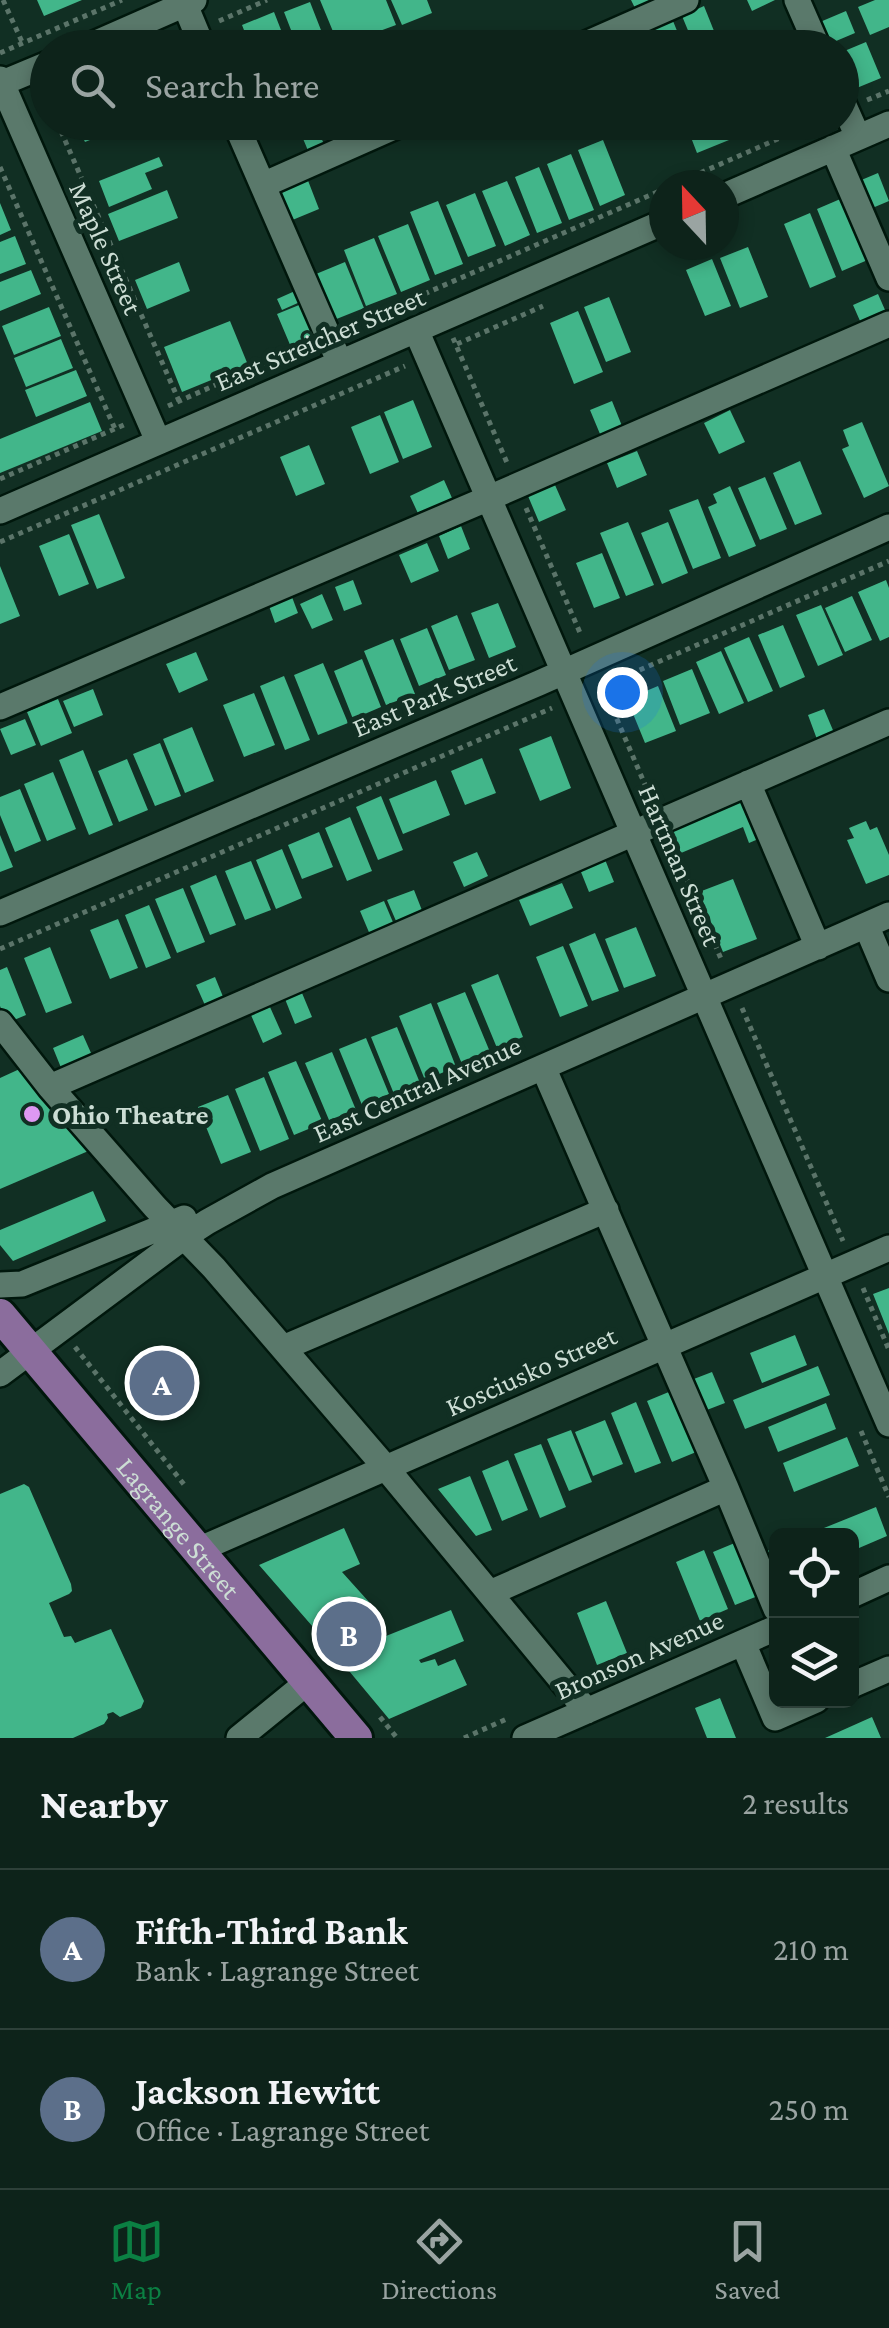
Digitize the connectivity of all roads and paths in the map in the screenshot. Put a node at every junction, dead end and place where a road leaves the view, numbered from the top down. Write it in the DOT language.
graph roads {
  1 [pos="122,0"];
  2 [pos="686,0"];
  3 [pos="797,0"];
  4 [pos="187,1"];
  5 [pos="53,30"];
  6 [pos="124,30"];
  7 [pos="197,30"];
  8 [pos="618,30"];
  9 [pos="810,30"];
  10 [pos="30,40"];
  11 [pos="0,53"];
  12 [pos="30,71"];
  13 [pos="1,82"];
  14 [pos="889,124"];
  15 [pos="859,137"];
  16 [pos="64,140"];
  17 [pos="244,140"];
  18 [pos="365,140"];
  19 [pos="775,140"];
  20 [pos="851,140"];
  21 [pos="832,148"];
  22 [pos="0,166"];
  23 [pos="707,170"];
  24 [pos="263,185"];
  25 [pos="739,189"];
  26 [pos="649,229"];
  27 [pos="889,278"];
  28 [pos="542,306"];
  29 [pos="889,324"];
  30 [pos="416,330"];
  31 [pos="428,356"];
  32 [pos="340,363"];
  33 [pos="179,400"];
  34 [pos="115,429"];
  35 [pos="158,442"];
  36 [pos="489,498"];
  37 [pos="0,511"];
  38 [pos="889,527"];
  39 [pos="0,542"];
  40 [pos="889,561"];
  41 [pos="564,672"];
  42 [pos="576,698"];
  43 [pos="0,707"];
  44 [pos="889,722"];
  45 [pos="748,783"];
  46 [pos="634,832"];
  47 [pos="0,913"];
  48 [pos="877,920"];
  49 [pos="818,946"];
  50 [pos="0,949"];
  51 [pos="889,979"];
  52 [pos="704,996"];
  53 [pos="0,1023"];
  54 [pos="543,1067"];
  55 [pos="50,1087"];
  56 [pos="606,1210"];
  57 [pos="178,1230"];
  58 [pos="889,1248"];
  59 [pos="825,1276"];
  60 [pos="0,1284"];
  61 [pos="0,1315"];
  62 [pos="62,1328"];
  63 [pos="665,1346"];
  64 [pos="283,1348"];
  65 [pos="30,1351"];
  66 [pos="0,1374"];
  67 [pos="889,1424"];
  68 [pos="386,1468"];
  69 [pos="726,1488"];
  70 [pos="197,1500"];
  71 [pos="198,1550"];
  72 [pos="889,1578"];
  73 [pos="769,1592"];
  74 [pos="859,1592"];
  75 [pos="490,1593"];
  76 [pos="769,1631"];
  77 [pos="742,1643"];
  78 [pos="889,1669"];
  79 [pos="310,1681"];
  80 [pos="859,1682"];
  81 [pos="372,1708"];
  82 [pos="804,1708"];
  83 [pos="587,1711"];
  84 [pos="773,1728"];
  85 [pos="239,1738"];
  86 [pos="356,1738"];
  87 [pos="397,1738"];
  88 [pos="525,1738"];
  1 -- 5 [label="path"];
  2 -- 8 [label="street"];
  3 -- 9 [label="street"];
  4 -- 6 [label="street"];
  4 -- 7 [label="street"];
  10 -- 11 [label="path"];
  12 -- 13 [label="street"];
  13 -- 35 [label="street, Maple Street"];
  14 -- 15 [label="street"];
  16 -- 33 [label="path"];
  17 -- 24 [label="street"];
  18 -- 24 [label="street"];
  19 -- 23 [label="path"];
  20 -- 21 [label="street"];
  21 -- 25 [label="street"];
  21 -- 27 [label="street"];
  22 -- 34 [label="path"];
  24 -- 32 [label="street"];
  26 -- 30 [label="street, East Streicher Street"];
  28 -- 31 [label="path"];
  29 -- 36 [label="street"];
  30 -- 31 [label="street, Hartman Street"];
  30 -- 32 [label="street, East Streicher Street"];
  31 -- 36 [label="street, Hartman Street"];
  31 -- 39 [label="path"];
  32 -- 35 [label="street, East Streicher Street"];
  35 -- 37 [label="street, East Streicher Street"];
  36 -- 41 [label="street, Hartman Street"];
  36 -- 43 [label="street"];
  38 -- 41 [label="street, East Park Street"];
  40 -- 42 [label="path"];
  41 -- 42 [label="street, Hartman Street"];
  41 -- 47 [label="street, East Park Street"];
  42 -- 46 [label="street, Hartman Street"];
  42 -- 50 [label="path"];
  44 -- 45 [label="street"];
  45 -- 46 [label="street"];
  45 -- 49 [label="street"];
  46 -- 52 [label="street, Hartman Street"];
  46 -- 55 [label="street"];
  48 -- 49 [label="street, East Central Avenue"];
  48 -- 51 [label="street"];
  49 -- 52 [label="street, East Central Avenue"];
  52 -- 54 [label="street, East Central Avenue"];
  52 -- 59 [label="street, Hartman Street"];
  53 -- 55 [label="street"];
  54 -- 56 [label="street"];
  54 -- 57 [label="street, East Central Avenue"];
  55 -- 57 [label="street"];
  56 -- 63 [label="street"];
  56 -- 64 [label="street"];
  57 -- 60 [label="street"];
  57 -- 62 [label="street, East Central Avenue"];
  57 -- 64 [label="street"];
  58 -- 59 [label="street, Kosciusko Street"];
  59 -- 63 [label="street, Kosciusko Street"];
  59 -- 67 [label="street, Hartman Street"];
  61 -- 65 [label="main road, Lagrange Street"];
  62 -- 65 [label="street, East Central Avenue"];
  62 -- 70 [label="path"];
  63 -- 68 [label="street, Kosciusko Street"];
  63 -- 69 [label="street"];
  64 -- 68 [label="street"];
  65 -- 66 [label="street, East Central Avenue"];
  65 -- 71 [label="main road, Lagrange Street"];
  68 -- 71 [label="street, Kosciusko Street"];
  68 -- 75 [label="street"];
  69 -- 73 [label="street"];
  69 -- 75 [label="street"];
  71 -- 79 [label="main road, Lagrange Street"];
  72 -- 74 [label="street"];
  75 -- 83 [label="street"];
  76 -- 77 [label="street, Bronson Avenue"];
  77 -- 83 [label="street, Bronson Avenue"];
  77 -- 84 [label="street"];
  78 -- 80 [label="street"];
  79 -- 85 [label="street"];
  79 -- 86 [label="main road, Lagrange Street"];
  81 -- 87 [label="path"];
  82 -- 84 [label="street"];
  83 -- 88 [label="street, Bronson Avenue"];
}
